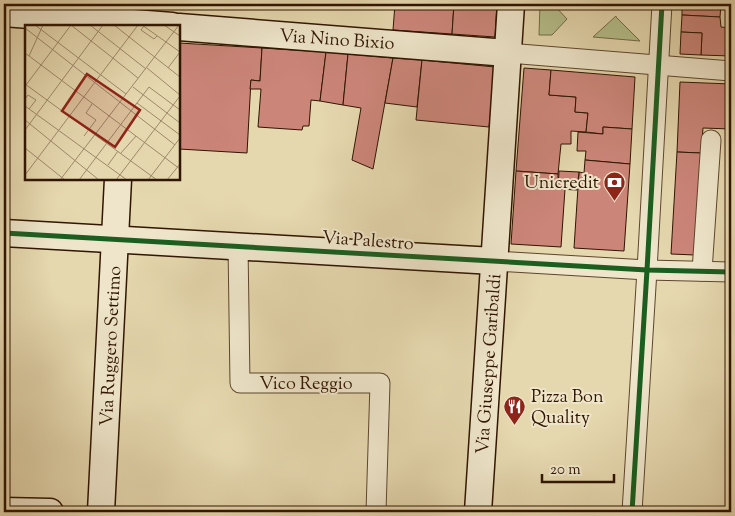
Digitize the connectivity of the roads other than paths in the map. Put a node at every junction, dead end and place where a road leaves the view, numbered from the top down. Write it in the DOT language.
graph roads {
  1 [pos="511,4"];
  2 [pos="662,4"];
  3 [pos="4,13"];
  4 [pos="126,18"];
  5 [pos="166,25"];
  6 [pos="180,27"];
  7 [pos="503,57"];
  8 [pos="731,71"];
  9 [pos="657,72"];
  10 [pos="711,140"];
  11 [pos="118,180"];
  12 [pos="4,233"];
  13 [pos="116,239"];
  14 [pos="238,245"];
  15 [pos="494,261"];
  16 [pos="647,270"];
  17 [pos="702,271"];
  18 [pos="731,272"];
  19 [pos="4,511"];
  20 [pos="50,512"];
  21 [pos="101,512"];
  22 [pos="376,512"];
  23 [pos="478,512"];
  24 [pos="632,512"];
  1 -- 7 [label="main road, Via Giuseppe Garibaldi"];
  2 -- 9 [label="street"];
  3 -- 4 [label="main road"];
  4 -- 5 [label="main road"];
  6 -- 7 [label="main road, Via Nino Bixio"];
  7 -- 9 [label="street"];
  7 -- 15 [label="main road, Via Giuseppe Garibaldi"];
  8 -- 9 [label="street"];
  9 -- 16 [label="street"];
  10 -- 17 [label="street"];
  11 -- 13 [label="main road, Via Ruggero Settimo"];
  12 -- 13 [label="main road, Via Palestro"];
  13 -- 14 [label="main road, Via Palestro"];
  13 -- 21 [label="main road, Via Ruggero Settimo"];
  14 -- 15 [label="main road, Via Palestro"];
  14 -- 22 [label="street, Vico Reggio"];
  15 -- 16 [label="street, Via Palestro"];
  15 -- 23 [label="main road, Via Giuseppe Garibaldi"];
  16 -- 17 [label="street, Via Palestro"];
  16 -- 24 [label="street"];
  17 -- 18 [label="street, Via Palestro"];
  19 -- 20 [label="main road"];
}
